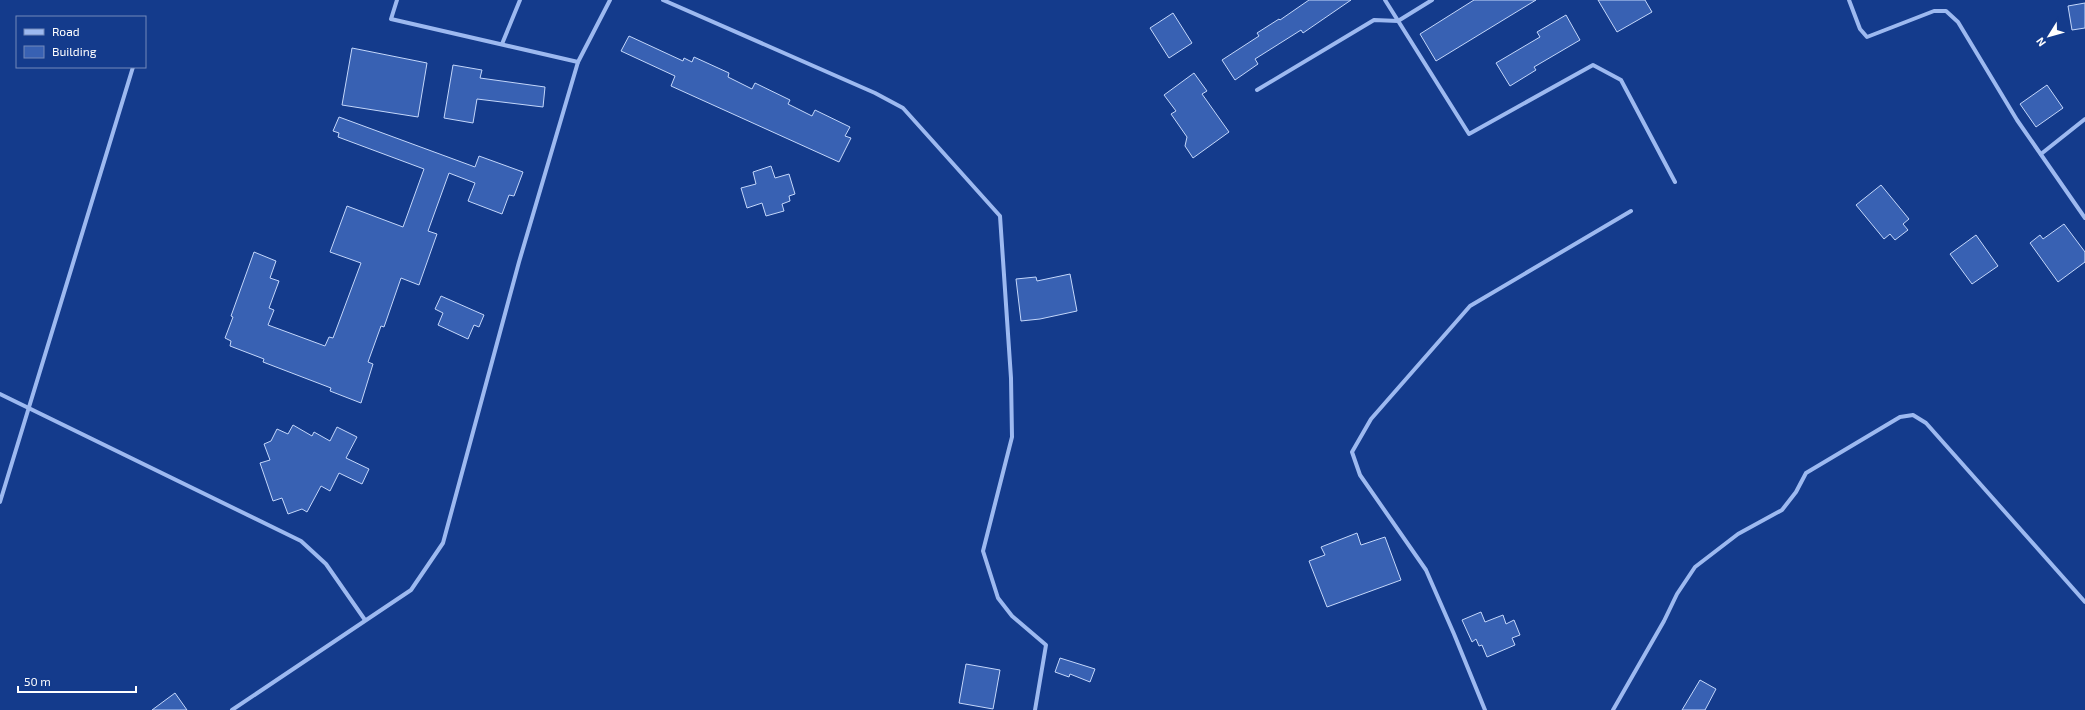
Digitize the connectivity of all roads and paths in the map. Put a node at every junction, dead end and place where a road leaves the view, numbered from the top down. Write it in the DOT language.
graph roads {
  1 [pos="397,0"];
  2 [pos="520,0"];
  3 [pos="610,0"];
  4 [pos="663,0"];
  5 [pos="1385,0"];
  6 [pos="1432,0"];
  7 [pos="1849,0"];
  8 [pos="1398,21"];
  9 [pos="502,44"];
  10 [pos="578,62"];
  11 [pos="132,68"];
  12 [pos="1257,90"];
  13 [pos="2085,119"];
  14 [pos="2041,154"];
  15 [pos="1675,182"];
  16 [pos="1631,211"];
  17 [pos="2085,218"];
  18 [pos="0,394"];
  19 [pos="30,408"];
  20 [pos="0,502"];
  21 [pos="2085,602"];
  22 [pos="365,620"];
  23 [pos="233,710"];
  24 [pos="1035,710"];
  25 [pos="1485,710"];
  26 [pos="1613,710"];
  1 -- 9 [label="street"];
  2 -- 9 [label="street"];
  3 -- 10 [label="street"];
  4 -- 24 [label="street"];
  5 -- 8 [label="street"];
  6 -- 8 [label="street"];
  7 -- 14 [label="street"];
  8 -- 12 [label="street"];
  8 -- 15 [label="street"];
  9 -- 10 [label="street"];
  10 -- 22 [label="street"];
  11 -- 19 [label="street"];
  13 -- 14 [label="street"];
  14 -- 17 [label="street"];
  16 -- 25 [label="street"];
  18 -- 19 [label="street"];
  19 -- 20 [label="street"];
  19 -- 22 [label="street"];
  21 -- 26 [label="street"];
  22 -- 23 [label="street"];
}
